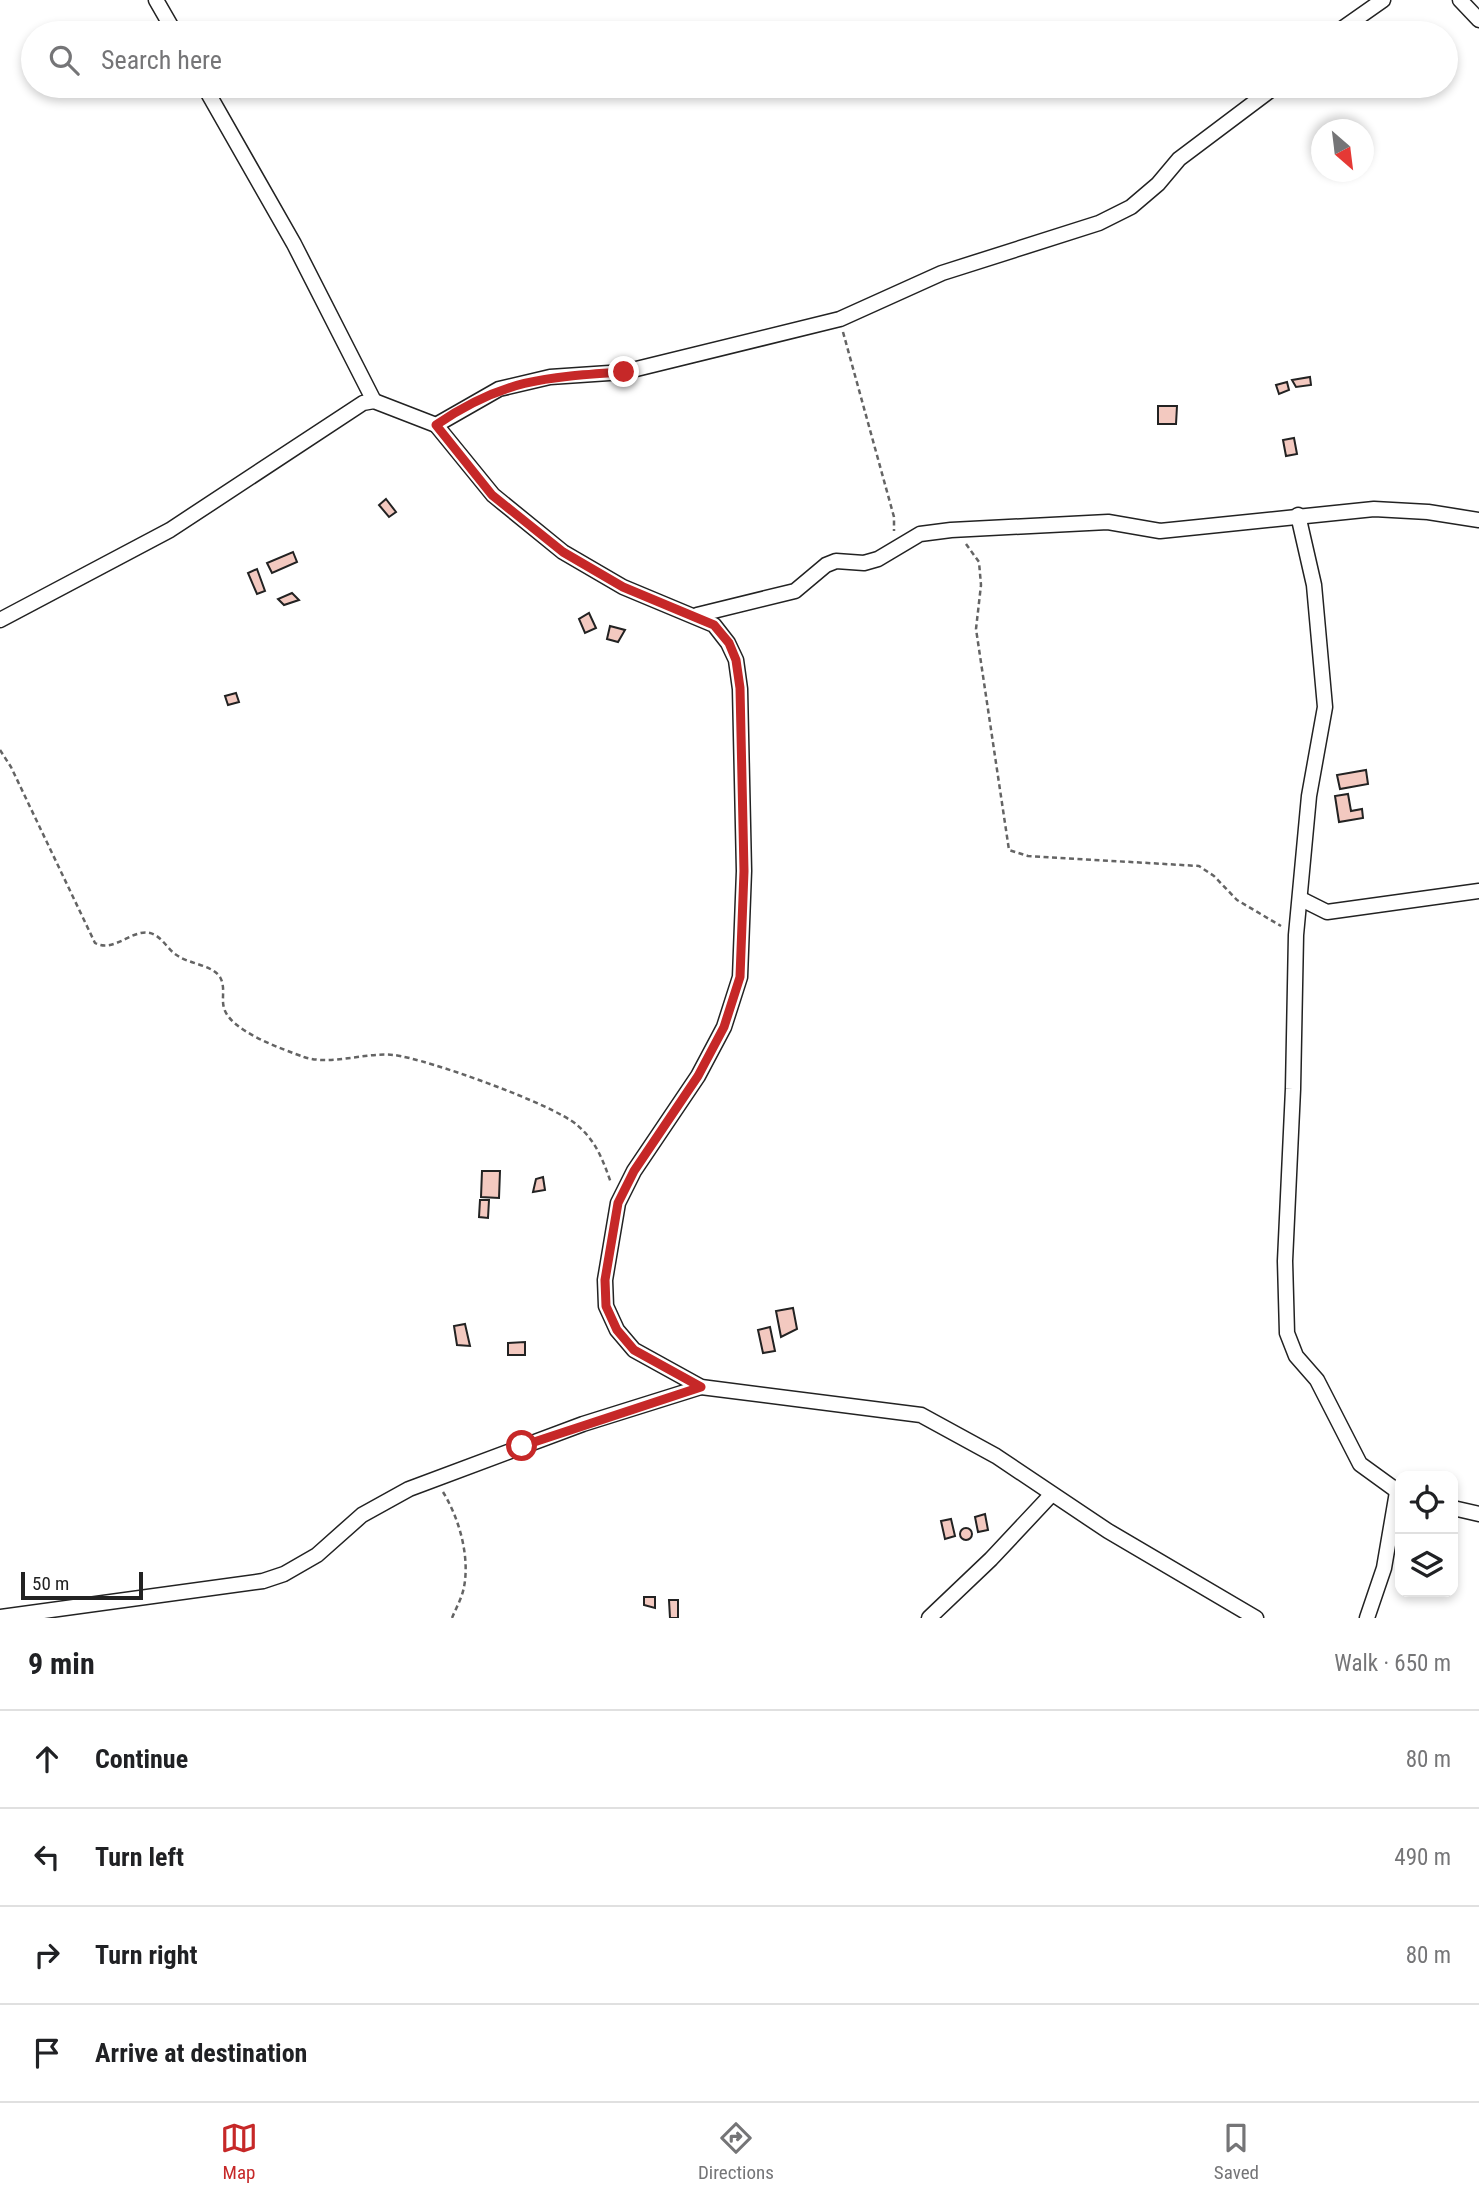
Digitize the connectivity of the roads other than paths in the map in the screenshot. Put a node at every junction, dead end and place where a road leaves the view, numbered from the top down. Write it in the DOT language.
graph roads {
  1 [pos="156,0"];
  2 [pos="1383,0"];
  3 [pos="1460,0"];
  4 [pos="1479,20"];
  5 [pos="168,21"];
  6 [pos="1353,21"];
  7 [pos="211,98"];
  8 [pos="1260,98"];
  9 [pos="374,401"];
  10 [pos="436,425"];
  11 [pos="1298,515"];
  12 [pos="1479,520"];
  13 [pos="697,615"];
  14 [pos="0,621"];
  15 [pos="1479,891"];
  16 [pos="1301,899"];
  17 [pos="701,1387"];
  18 [pos="1395,1490"];
  19 [pos="1051,1495"];
  20 [pos="1458,1509"];
  21 [pos="1395,1513"];
  22 [pos="1479,1514"];
  23 [pos="0,1617"];
  24 [pos="929,1618"];
  25 [pos="1256,1618"];
  26 [pos="1367,1618"];
  1 -- 5 [label="street"];
  2 -- 6 [label="street"];
  3 -- 4 [label="street"];
  7 -- 9 [label="street"];
  8 -- 10 [label="street"];
  9 -- 10 [label="street"];
  9 -- 14 [label="street"];
  10 -- 13 [label="street"];
  11 -- 12 [label="street"];
  11 -- 13 [label="street"];
  11 -- 16 [label="street"];
  13 -- 17 [label="street"];
  15 -- 16 [label="street"];
  16 -- 18 [label="street"];
  17 -- 19 [label="street"];
  17 -- 23 [label="street"];
  19 -- 24 [label="street"];
  19 -- 25 [label="street"];
  20 -- 22 [label="street"];
  21 -- 26 [label="street"];
}
